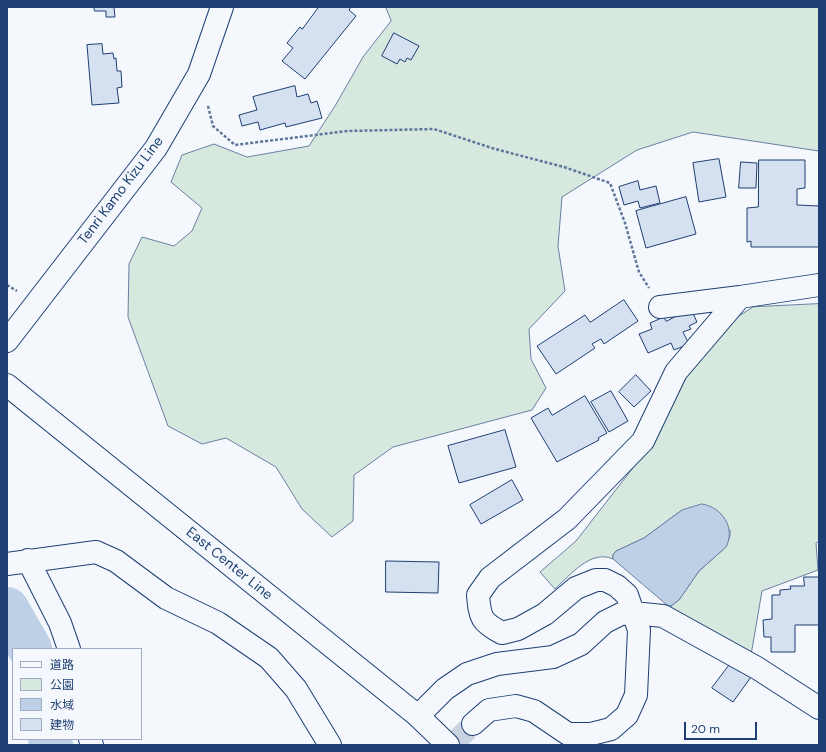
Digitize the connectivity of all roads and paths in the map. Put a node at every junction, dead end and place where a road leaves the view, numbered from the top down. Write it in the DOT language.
graph roads {
  1 [pos="222,7"];
  2 [pos="199,74"];
  3 [pos="819,286"];
  4 [pos="740,297"];
  5 [pos="660,307"];
  6 [pos="7,341"];
  7 [pos="7,385"];
  8 [pos="17,562"];
  9 [pos="633,613"];
  10 [pos="69,648"];
  11 [pos="819,708"];
  12 [pos="418,716"];
  13 [pos="473,724"];
  14 [pos="330,745"];
  15 [pos="448,745"];
  1 -- 2 [label="main road, Tenri Kamo Kizu Line"];
  2 -- 5 [label="path"];
  2 -- 6 [label="main road, Tenri Kamo Kizu Line"];
  3 -- 4 [label="main road"];
  4 -- 5 [label="main road"];
  4 -- 9 [label="main road"];
  7 -- 12 [label="main road, East Center Line"];
  8 -- 10 [label="main road"];
  8 -- 14 [label="main road"];
  9 -- 11 [label="main road"];
  9 -- 12 [label="main road"];
  9 -- 13 [label="main road"];
  12 -- 15 [label="main road, East Center Line"];
}
